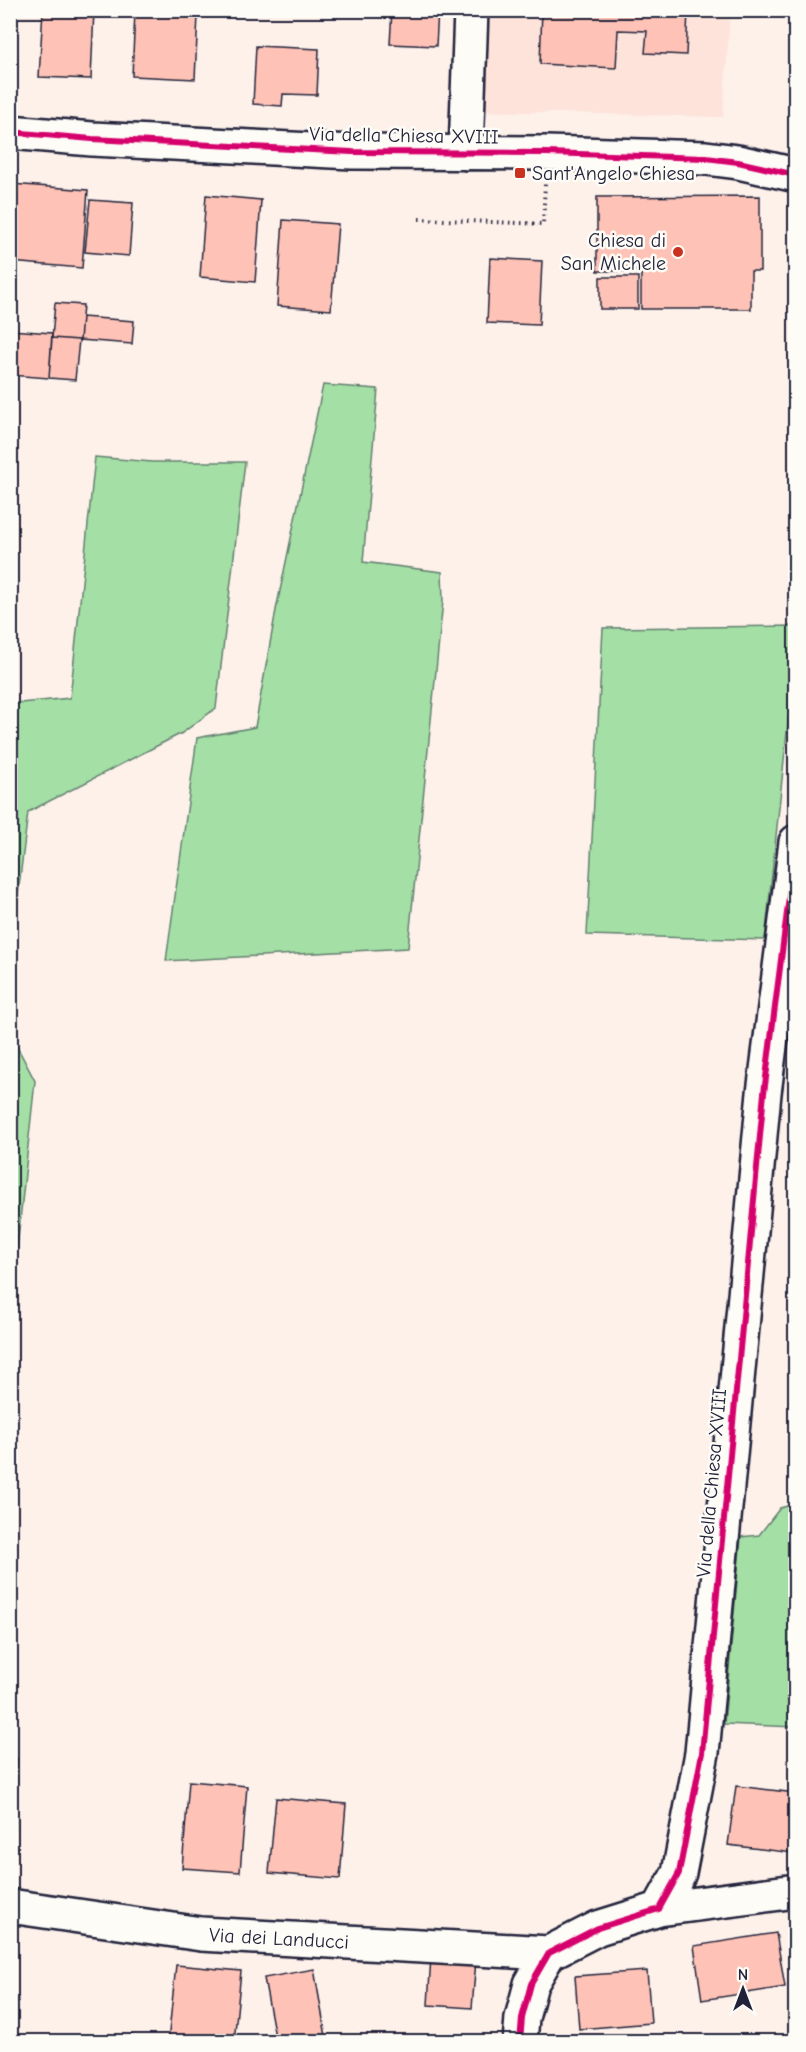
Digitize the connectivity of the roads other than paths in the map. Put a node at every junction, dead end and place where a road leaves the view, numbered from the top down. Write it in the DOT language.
graph roads {
  1 [pos="471,10"];
  2 [pos="10,132"];
  3 [pos="466,153"];
  4 [pos="795,175"];
  5 [pos="795,842"];
  6 [pos="795,1891"];
  7 [pos="10,1906"];
  8 [pos="659,1909"];
  9 [pos="549,1953"];
  10 [pos="520,2042"];
  1 -- 3 [label="street"];
  2 -- 3 [label="street, Via della Chiesa XVIII"];
  3 -- 4 [label="street, Via della Chiesa XVIII"];
  5 -- 8 [label="street, Via della Chiesa XVIII"];
  6 -- 8 [label="street"];
  7 -- 9 [label="street, Via dei Landucci"];
  8 -- 9 [label="street"];
  9 -- 10 [label="street"];
}
